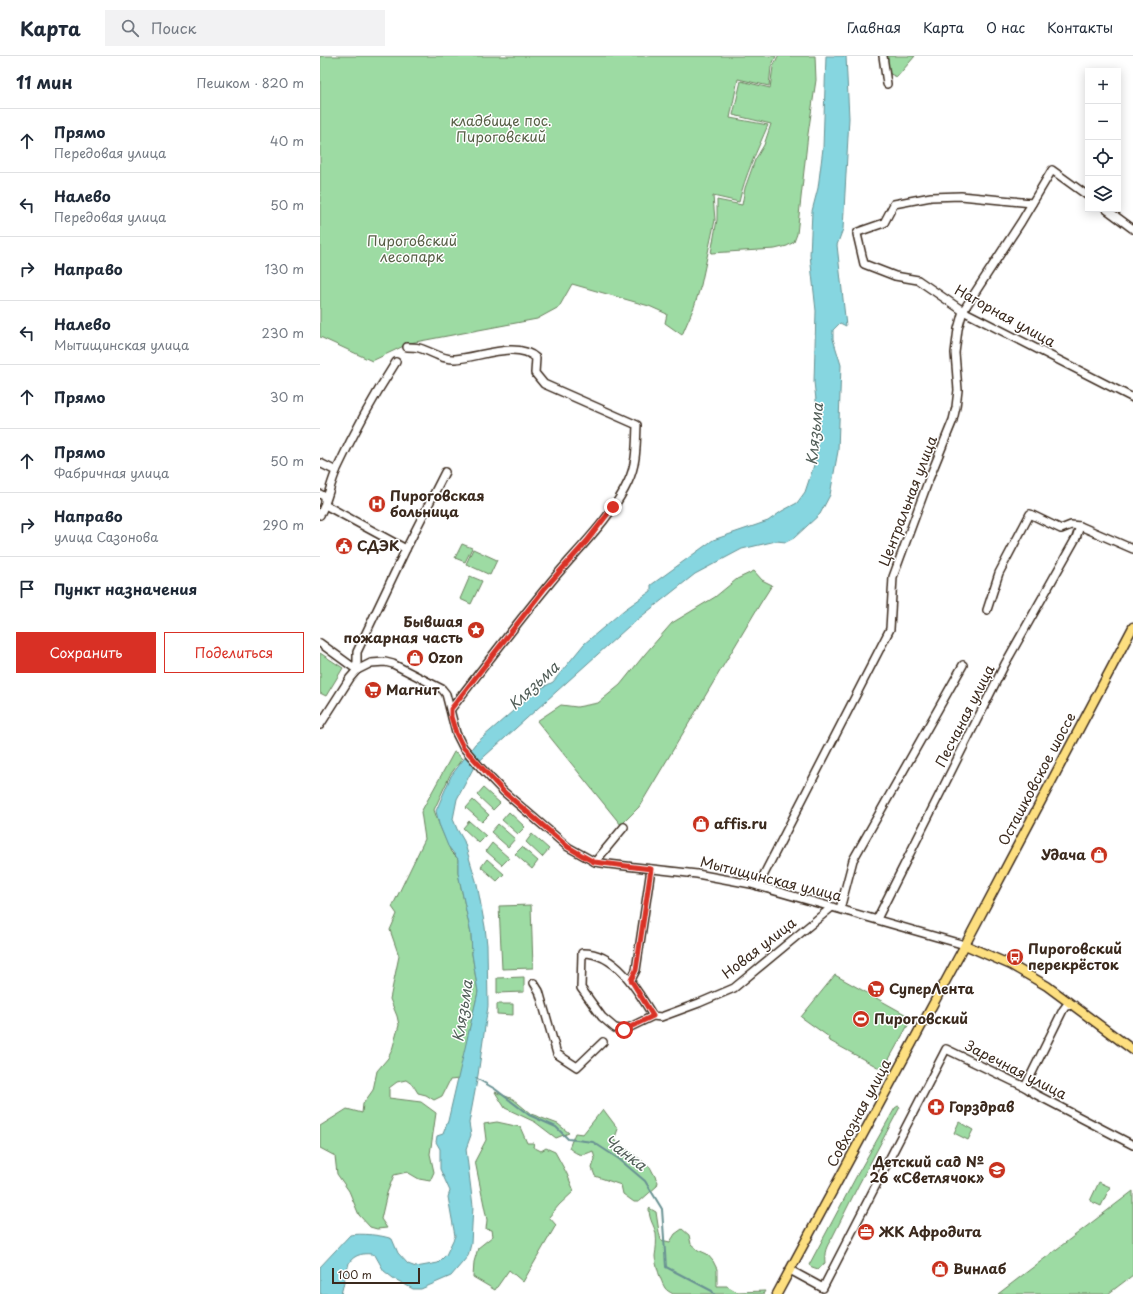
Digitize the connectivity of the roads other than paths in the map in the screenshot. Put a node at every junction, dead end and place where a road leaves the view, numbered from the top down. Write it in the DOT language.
graph roads {
  1 [pos="883,56"];
  2 [pos="887,84"];
  3 [pos="1085,194"];
  4 [pos="1032,203"];
  5 [pos="1110,212"];
  6 [pos="1133,228"];
  7 [pos="963,311"];
  8 [pos="407,347"];
  9 [pos="396,362"];
  10 [pos="1133,398"];
  11 [pos="320,463"];
  12 [pos="336,471"];
  13 [pos="446,472"];
  14 [pos="320,494"];
  15 [pos="325,505"];
  16 [pos="320,515"];
  17 [pos="1080,526"];
  18 [pos="406,549"];
  19 [pos="1133,549"];
  20 [pos="987,610"];
  21 [pos="1133,627"];
  22 [pos="320,643"];
  23 [pos="963,665"];
  24 [pos="357,670"];
  25 [pos="451,709"];
  26 [pos="320,725"];
  27 [pos="624,827"];
  28 [pos="594,862"];
  29 [pos="651,869"];
  30 [pos="758,886"];
  31 [pos="832,907"];
  32 [pos="840,909"];
  33 [pos="877,919"];
  34 [pos="965,945"];
  35 [pos="631,980"];
  36 [pos="534,982"];
  37 [pos="1063,997"];
  38 [pos="1074,1005"];
  39 [pos="1063,1010"];
  40 [pos="653,1016"];
  41 [pos="603,1042"];
  42 [pos="1133,1050"];
  43 [pos="1025,1087"];
  44 [pos="1133,1145"];
  45 [pos="790,1270"];
  46 [pos="777,1294"];
  1 -- 2 [label="street"];
  3 -- 4 [label="street, Центральная улица"];
  4 -- 7 [label="street, Центральная улица"];
  4 -- 7 [label="street, Нагорная улица"];
  5 -- 6 [label="street"];
  7 -- 10 [label="street, Нагорная улица"];
  7 -- 30 [label="street, Центральная улица"];
  8 -- 25 [label="street"];
  9 -- 12 [label="street"];
  11 -- 12 [label="street"];
  12 -- 15 [label="street"];
  13 -- 18 [label="street"];
  14 -- 15 [label="street"];
  15 -- 16 [label="street"];
  15 -- 18 [label="street"];
  17 -- 19 [label="street"];
  17 -- 20 [label="street"];
  17 -- 33 [label="street, Песчаная улица"];
  18 -- 24 [label="street"];
  21 -- 34 [label="main road, Осташковское шоссе"];
  22 -- 24 [label="street"];
  23 -- 32 [label="street"];
  24 -- 25 [label="street, Мытищинская улица"];
  24 -- 26 [label="street"];
  25 -- 28 [label="street, Мытищинская улица"];
  27 -- 28 [label="street"];
  28 -- 29 [label="street, Мытищинская улица"];
  29 -- 30 [label="street, Мытищинская улица"];
  29 -- 35 [label="street"];
  30 -- 31 [label="street, Мытищинская улица"];
  31 -- 32 [label="street, Мытищинская улица"];
  31 -- 40 [label="street, Новая улица"];
  32 -- 33 [label="street, Мытищинская улица"];
  33 -- 34 [label="street, Мытищинская улица"];
  34 -- 37 [label="main road"];
  34 -- 45 [label="main road, Совхозная улица"];
  35 -- 40 [label="street"];
  35 -- 40 [label="street, Новая улица"];
  36 -- 41 [label="street"];
  37 -- 38 [label="main road"];
  37 -- 39 [label="street"];
  38 -- 39 [label="street"];
  38 -- 42 [label="main road"];
  39 -- 43 [label="street"];
  43 -- 44 [label="street, Заречная улица"];
  43 -- 45 [label="street, Заречная улица"];
  45 -- 46 [label="main road, Совхозная улица"];
}
